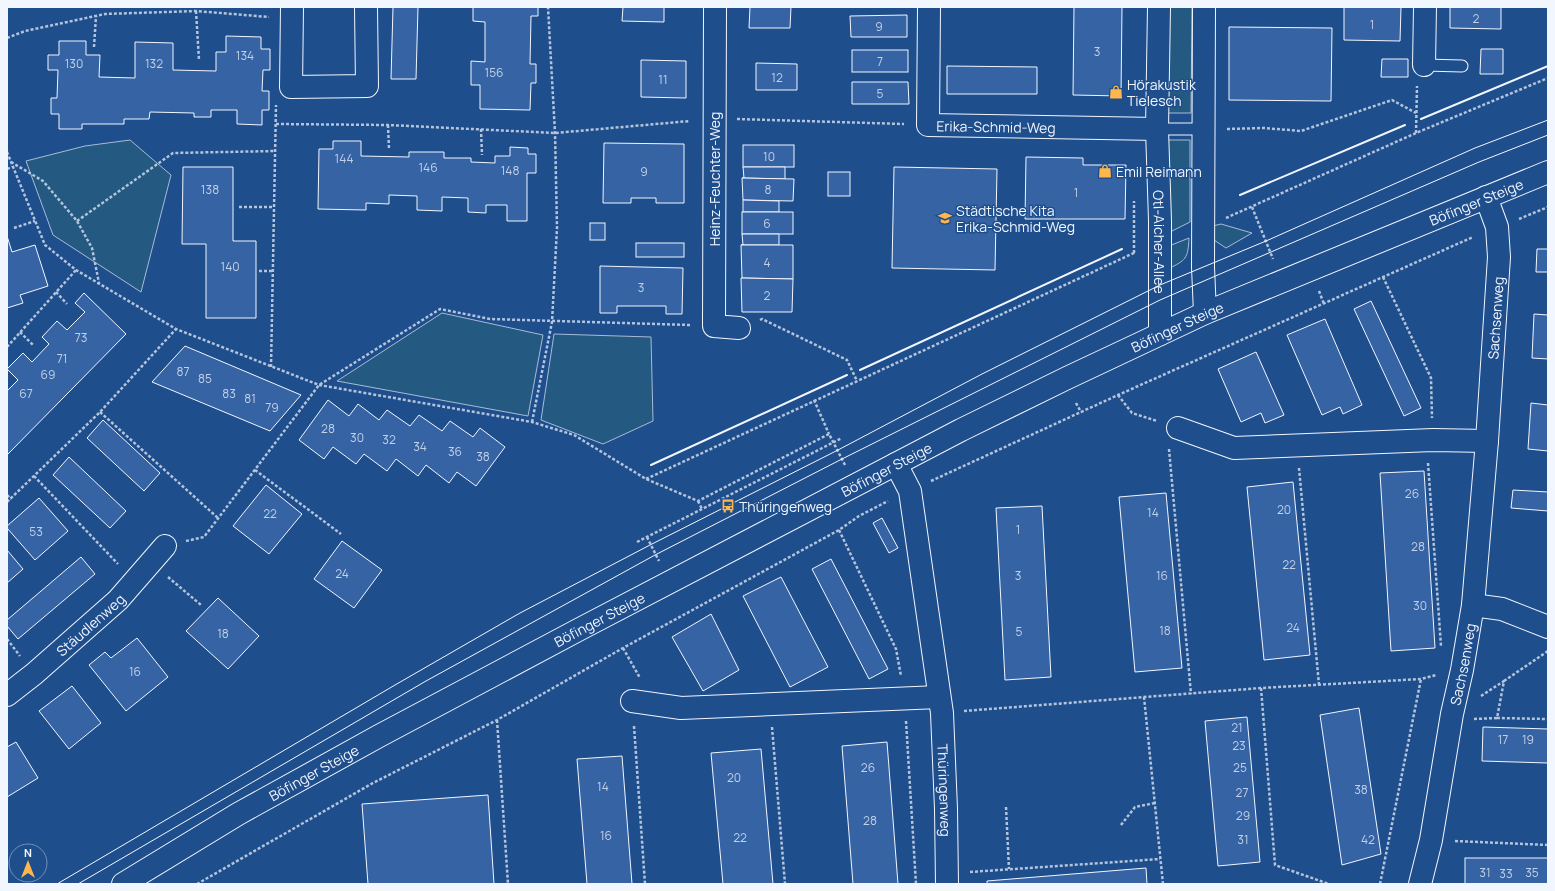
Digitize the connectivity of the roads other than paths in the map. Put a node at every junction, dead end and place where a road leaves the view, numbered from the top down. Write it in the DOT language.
graph roads {
  1 [pos="366,7"];
  2 [pos="715,7"];
  3 [pos="929,7"];
  4 [pos="1159,7"];
  5 [pos="1204,7"];
  6 [pos="1425,7"];
  7 [pos="292,12"];
  8 [pos="1424,65"];
  9 [pos="1462,66"];
  10 [pos="1157,129"];
  11 [pos="1203,129"];
  12 [pos="1548,172"];
  13 [pos="1486,197"];
  14 [pos="1205,313"];
  15 [pos="739,328"];
  16 [pos="1160,334"];
  17 [pos="1178,428"];
  18 [pos="1486,441"];
  19 [pos="896,464"];
  20 [pos="158,554"];
  21 [pos="1472,606"];
  22 [pos="1548,627"];
  23 [pos="7,695"];
  24 [pos="632,701"];
  25 [pos="941,705"];
  26 [pos="123,884"];
  27 [pos="947,884"];
  28 [pos="1420,884"];
  1 -- 7 [label="street"];
  2 -- 15 [label="street, Heinz-Feuchter-Weg"];
  3 -- 10 [label="street, Erika-Schmid-Weg"];
  4 -- 10 [label="street, Otl-Aicher-Allee"];
  5 -- 11 [label="street"];
  6 -- 8 [label="street"];
  8 -- 9 [label="lane"];
  10 -- 11 [label="lane"];
  10 -- 16 [label="street, Otl-Aicher-Allee"];
  11 -- 14 [label="street"];
  12 -- 13 [label="street, Böfinger Steige"];
  13 -- 14 [label="street, Böfinger Steige"];
  13 -- 18 [label="street, Sachsenweg"];
  14 -- 16 [label="street, Böfinger Steige"];
  16 -- 19 [label="street, Böfinger Steige"];
  17 -- 18 [label="street"];
  18 -- 21 [label="street, Sachsenweg"];
  19 -- 25 [label="street, Thüringenweg"];
  19 -- 26 [label="street, Böfinger Steige"];
  20 -- 23 [label="street, Stäudlenweg"];
  21 -- 22 [label="street"];
  21 -- 28 [label="street, Sachsenweg"];
  24 -- 25 [label="street"];
  25 -- 27 [label="street, Thüringenweg"];
}
